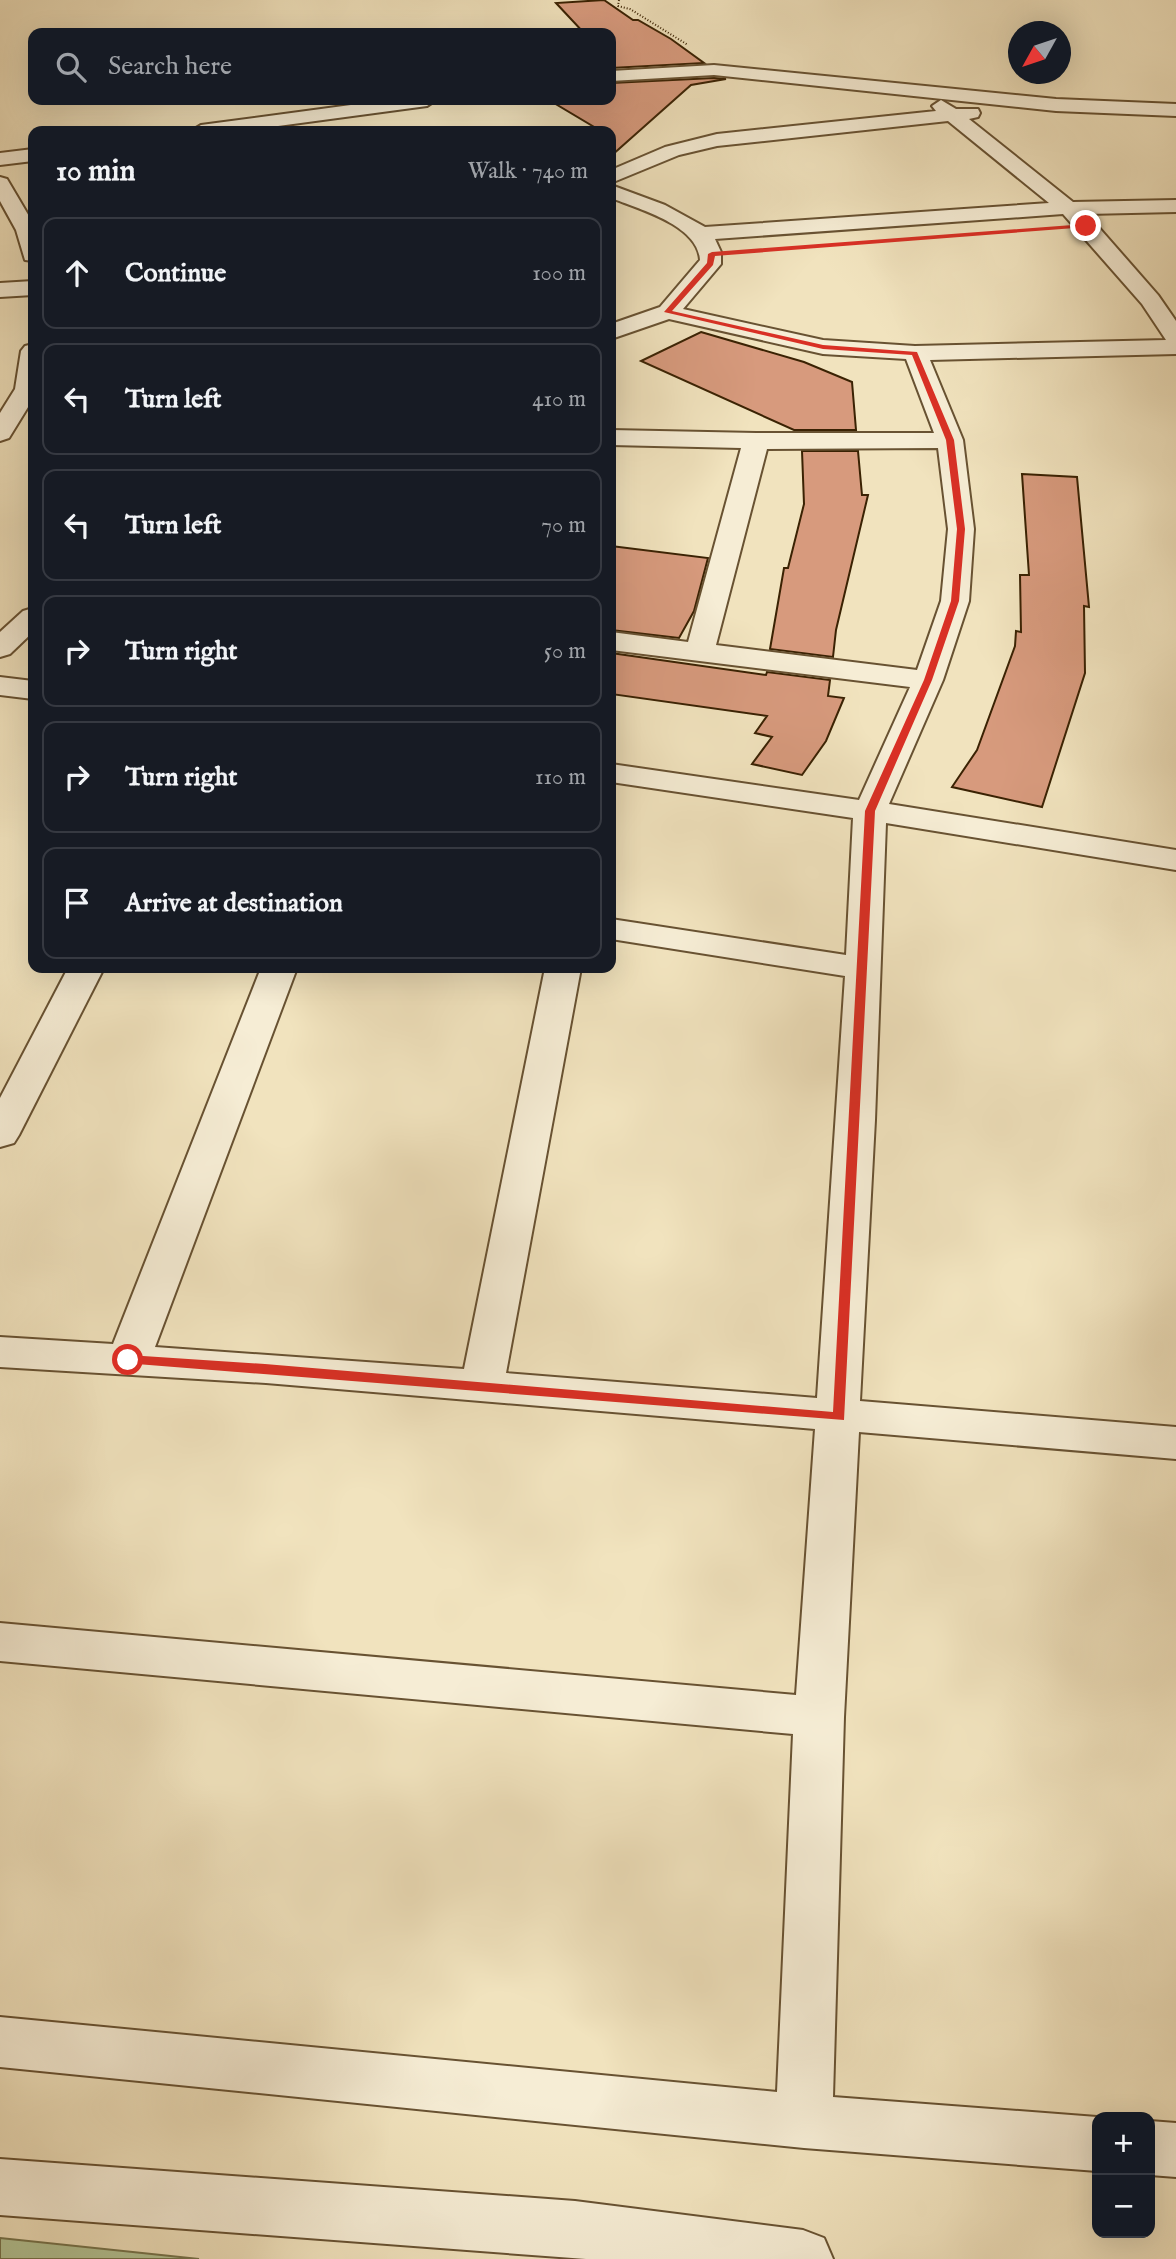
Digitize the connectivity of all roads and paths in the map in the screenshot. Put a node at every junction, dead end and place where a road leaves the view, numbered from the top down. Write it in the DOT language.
graph roads {
  1 [pos="619,0"];
  2 [pos="714,70"];
  3 [pos="616,76"];
  4 [pos="919,91"];
  5 [pos="394,105"];
  6 [pos="1056,105"];
  7 [pos="1176,110"];
  8 [pos="953,115"];
  9 [pos="254,126"];
  10 [pos="28,156"];
  11 [pos="0,159"];
  12 [pos="616,175"];
  13 [pos="0,183"];
  14 [pos="616,193"];
  15 [pos="1176,206"];
  16 [pos="1067,208"];
  17 [pos="1176,224"];
  18 [pos="1086,226"];
  19 [pos="28,234"];
  20 [pos="701,234"];
  21 [pos="712,254"];
  22 [pos="28,288"];
  23 [pos="0,290"];
  24 [pos="668,312"];
  25 [pos="616,330"];
  26 [pos="1176,338"];
  27 [pos="1176,347"];
  28 [pos="915,353"];
  29 [pos="28,389"];
  30 [pos="0,391"];
  31 [pos="28,392"];
  32 [pos="0,433"];
  33 [pos="616,437"];
  34 [pos="950,440"];
  35 [pos="756,441"];
  36 [pos="28,622"];
  37 [pos="616,642"];
  38 [pos="0,648"];
  39 [pos="700,652"];
  40 [pos="928,680"];
  41 [pos="0,686"];
  42 [pos="28,689"];
  43 [pos="616,774"];
  44 [pos="870,811"];
  45 [pos="1176,860"];
  46 [pos="616,930"];
  47 [pos="860,968"];
  48 [pos="83,973"];
  49 [pos="277,973"];
  50 [pos="561,973"];
  51 [pos="0,1135"];
  52 [pos="0,1352"];
  53 [pos="128,1360"];
  54 [pos="482,1386"];
  55 [pos="839,1417"];
  56 [pos="1176,1443"];
  57 [pos="0,1642"];
  58 [pos="819,1717"];
  59 [pos="0,2042"];
  60 [pos="804,2121"];
  61 [pos="1092,2144"];
  62 [pos="1155,2149"];
  63 [pos="1176,2151"];
  64 [pos="0,2187"];
  65 [pos="803,2259"];
  1 -- 2 [label="path"];
  2 -- 3 [label="street"];
  2 -- 4 [label="street"];
  4 -- 6 [label="street"];
  4 -- 8 [label="street"];
  5 -- 9 [label="street"];
  6 -- 7 [label="street"];
  6 -- 8 [label="street"];
  8 -- 12 [label="street"];
  8 -- 16 [label="street"];
  10 -- 11 [label="street"];
  13 -- 19 [label="street"];
  14 -- 20 [label="street"];
  15 -- 16 [label="street"];
  16 -- 18 [label="street"];
  16 -- 20 [label="street"];
  17 -- 18 [label="street"];
  18 -- 21 [label="street"];
  18 -- 26 [label="street"];
  20 -- 21 [label="street"];
  21 -- 24 [label="street"];
  22 -- 23 [label="street"];
  24 -- 25 [label="street"];
  24 -- 28 [label="street"];
  27 -- 28 [label="street"];
  28 -- 34 [label="street"];
  29 -- 30 [label="street"];
  31 -- 32 [label="street"];
  33 -- 35 [label="street"];
  34 -- 35 [label="street"];
  34 -- 40 [label="street"];
  35 -- 39 [label="street"];
  36 -- 38 [label="street"];
  37 -- 39 [label="street"];
  39 -- 40 [label="street"];
  40 -- 44 [label="street"];
  41 -- 42 [label="street"];
  43 -- 44 [label="street"];
  44 -- 45 [label="street"];
  44 -- 47 [label="street"];
  46 -- 47 [label="street"];
  47 -- 55 [label="street"];
  48 -- 51 [label="street"];
  49 -- 53 [label="street"];
  50 -- 54 [label="street"];
  52 -- 53 [label="street"];
  53 -- 54 [label="street"];
  54 -- 55 [label="street"];
  55 -- 56 [label="street"];
  55 -- 58 [label="street"];
  57 -- 58 [label="street"];
  58 -- 60 [label="street"];
  59 -- 60 [label="street"];
  60 -- 61 [label="street"];
  62 -- 63 [label="street"];
  64 -- 65 [label="street"];
}
